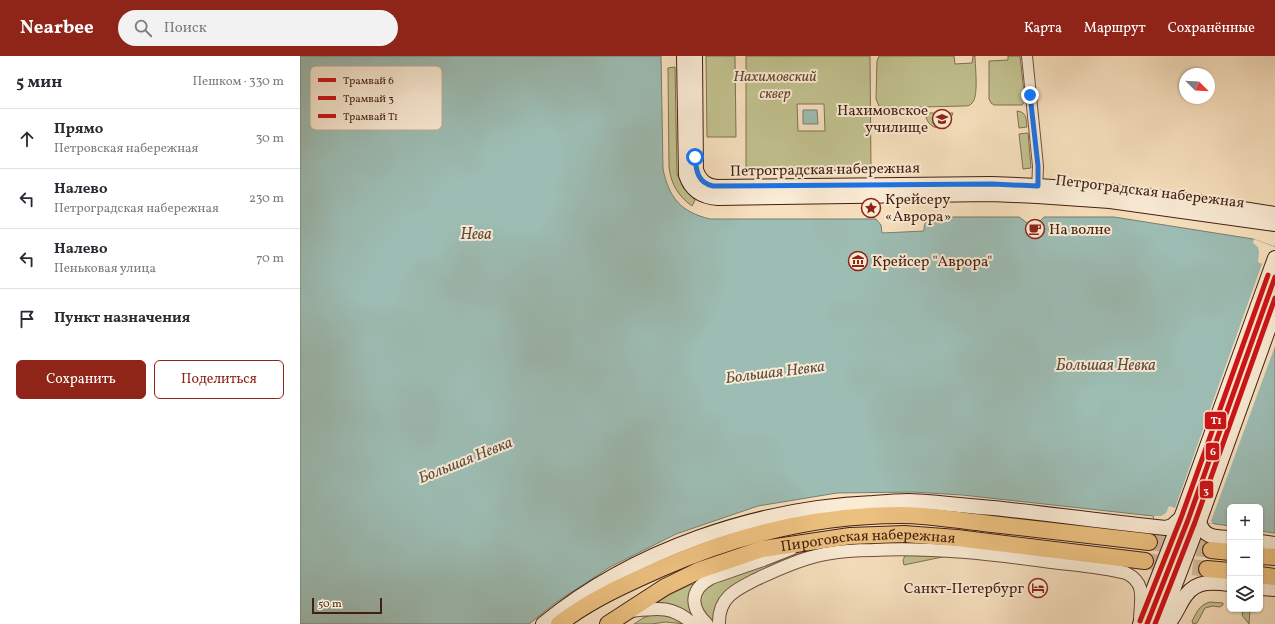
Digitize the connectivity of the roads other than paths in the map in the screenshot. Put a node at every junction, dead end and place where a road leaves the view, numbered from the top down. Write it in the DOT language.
graph roads {
  1 [pos="684,56"];
  2 [pos="695,56"];
  3 [pos="1026,56"];
  4 [pos="709,191"];
  5 [pos="1037,191"];
  6 [pos="1275,214"];
  7 [pos="1275,224"];
  8 [pos="1275,258"];
  9 [pos="1275,311"];
  10 [pos="1181,518"];
  11 [pos="1199,522"];
  12 [pos="1227,538"];
  13 [pos="812,540"];
  14 [pos="1149,542"];
  15 [pos="1263,542"];
  16 [pos="1275,544"];
  17 [pos="1211,550"];
  18 [pos="1227,552"];
  19 [pos="1263,556"];
  20 [pos="1275,557"];
  21 [pos="1145,561"];
  22 [pos="1207,569"];
  23 [pos="1227,571"];
  24 [pos="1263,575"];
  25 [pos="644,576"];
  26 [pos="1275,577"];
  27 [pos="1227,584"];
  28 [pos="1263,588"];
  29 [pos="1275,590"];
  30 [pos="626,612"];
  31 [pos="543,624"];
  32 [pos="559,624"];
  33 [pos="578,624"];
  34 [pos="608,624"];
  35 [pos="693,624"];
  36 [pos="707,624"];
  37 [pos="720,624"];
  38 [pos="1140,624"];
  39 [pos="1160,624"];
  40 [pos="1168,624"];
  1 -- 4 [label="main road"];
  2 -- 4 [label="main road"];
  3 -- 5 [label="street"];
  4 -- 5 [label="main road, Петроградская набережная"];
  5 -- 6 [label="main road, Петроградская набережная"];
  5 -- 7 [label="main road, Петроградская набережная"];
  8 -- 10 [label="main road"];
  9 -- 11 [label="main road"];
  10 -- 31 [label="main road"];
  10 -- 38 [label="main road"];
  11 -- 12 [label="main road"];
  11 -- 39 [label="main road"];
  13 -- 21 [label="main road, Пироговская набережная"];
  13 -- 30 [label="main road, Пироговская набережная"];
  13 -- 36 [label="street"];
  14 -- 25 [label="main road, Пироговская набережная"];
  15 -- 16 [label="main road"];
  17 -- 18 [label="main road"];
  19 -- 20 [label="main road"];
  22 -- 23 [label="main road"];
  24 -- 26 [label="main road"];
  25 -- 32 [label="main road, Пироговская набережная"];
  25 -- 33 [label="main road, Пироговская набережная"];
  27 -- 40 [label="main road"];
  28 -- 29 [label="main road"];
  30 -- 34 [label="main road, Пироговская набережная"];
  30 -- 35 [label="street"];
  37 -- 38 [label="street"];
}
